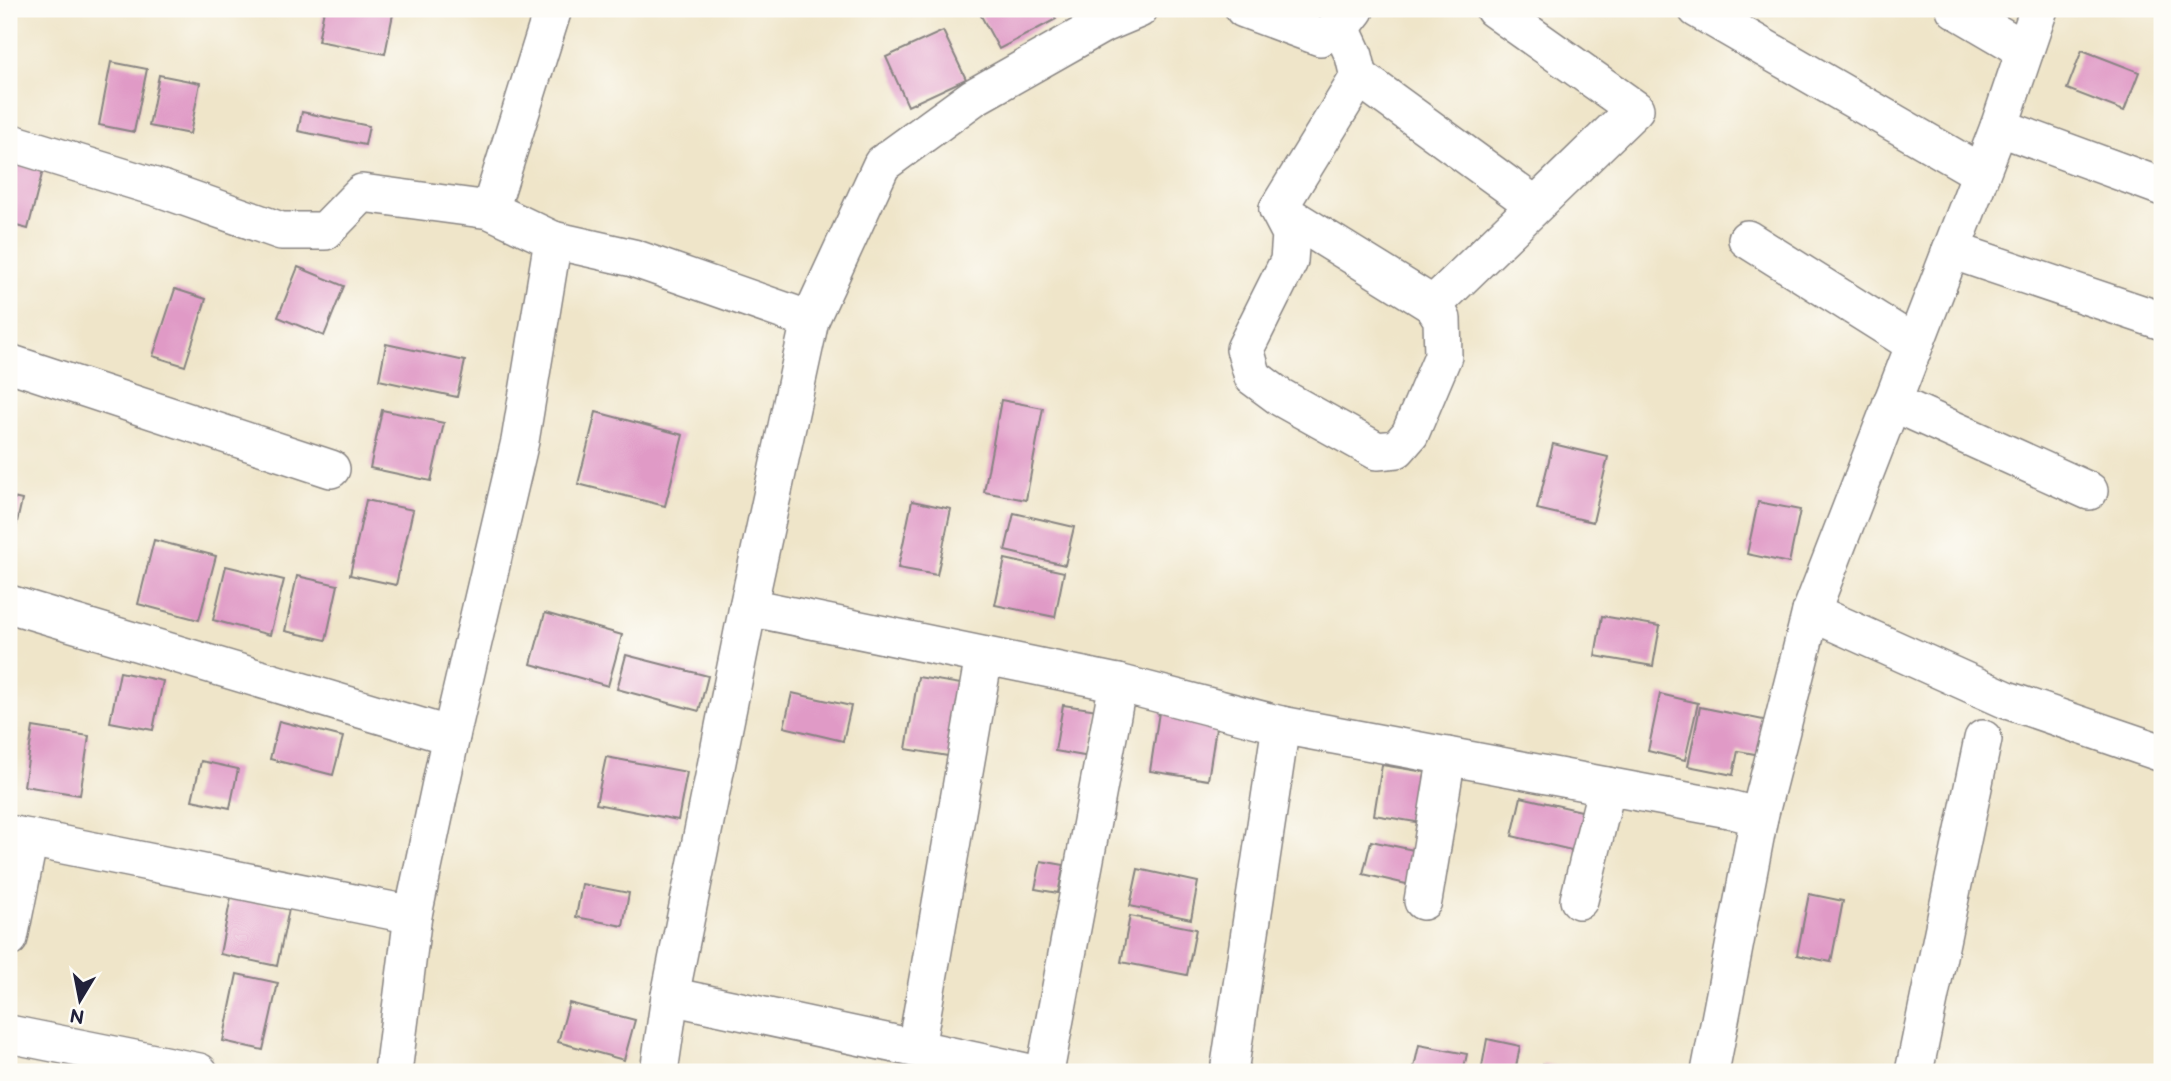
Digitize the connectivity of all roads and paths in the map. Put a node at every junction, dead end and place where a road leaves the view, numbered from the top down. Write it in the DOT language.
graph roads {
  1 [pos="553,9"];
  2 [pos="1139,9"];
  3 [pos="1244,9"];
  4 [pos="1493,9"];
  5 [pos="1696,9"];
  6 [pos="1955,9"];
  7 [pos="2039,9"];
  8 [pos="1348,18"];
  9 [pos="2025,50"];
  10 [pos="1359,77"];
  11 [pos="1999,127"];
  12 [pos="9,142"];
  13 [pos="1981,173"];
  14 [pos="2162,187"];
  15 [pos="1535,205"];
  16 [pos="1278,209"];
  17 [pos="490,210"];
  18 [pos="1747,239"];
  19 [pos="553,240"];
  20 [pos="1951,250"];
  21 [pos="1433,304"];
  22 [pos="810,320"];
  23 [pos="2162,321"];
  24 [pos="1914,344"];
  25 [pos="9,363"];
  26 [pos="1892,402"];
  27 [pos="331,469"];
  28 [pos="2089,491"];
  29 [pos="9,604"];
  30 [pos="748,607"];
  31 [pos="1811,612"];
  32 [pos="984,656"];
  33 [pos="1118,683"];
  34 [pos="1281,725"];
  35 [pos="451,736"];
  36 [pos="1983,739"];
  37 [pos="2162,753"];
  38 [pos="1447,756"];
  39 [pos="1607,786"];
  40 [pos="1759,817"];
  41 [pos="19,836"];
  42 [pos="1579,900"];
  43 [pos="1423,901"];
  44 [pos="413,915"];
  45 [pos="9,938"];
  46 [pos="670,996"];
  47 [pos="9,1034"];
  48 [pos="916,1048"];
  49 [pos="199,1072"];
  50 [pos="393,1072"];
  51 [pos="659,1072"];
  52 [pos="1026,1072"];
  53 [pos="1045,1072"];
  54 [pos="1229,1072"];
  55 [pos="1710,1072"];
  56 [pos="1914,1072"];
  1 -- 17 [label="street"];
  2 -- 22 [label="street"];
  3 -- 8 [label="street"];
  4 -- 15 [label="street"];
  5 -- 13 [label="street"];
  6 -- 9 [label="street"];
  7 -- 9 [label="street"];
  8 -- 10 [label="street"];
  9 -- 11 [label="street"];
  10 -- 15 [label="street"];
  10 -- 16 [label="street"];
  11 -- 13 [label="street"];
  11 -- 14 [label="street"];
  12 -- 17 [label="street"];
  13 -- 20 [label="street"];
  15 -- 21 [label="street"];
  16 -- 21 [label="street"];
  16 -- 21 [label="street"];
  17 -- 19 [label="street"];
  18 -- 24 [label="street"];
  19 -- 22 [label="street"];
  19 -- 35 [label="street"];
  20 -- 23 [label="street"];
  20 -- 24 [label="street"];
  22 -- 30 [label="street"];
  24 -- 26 [label="street"];
  25 -- 27 [label="street"];
  26 -- 28 [label="street"];
  26 -- 31 [label="street"];
  29 -- 35 [label="street"];
  30 -- 32 [label="street"];
  30 -- 46 [label="street"];
  31 -- 37 [label="street"];
  31 -- 40 [label="street"];
  32 -- 33 [label="street"];
  32 -- 48 [label="street"];
  33 -- 34 [label="street"];
  33 -- 53 [label="street"];
  34 -- 38 [label="street"];
  34 -- 54 [label="street"];
  35 -- 44 [label="street"];
  36 -- 56 [label="street"];
  38 -- 39 [label="street"];
  38 -- 43 [label="street"];
  39 -- 40 [label="street"];
  39 -- 42 [label="street"];
  40 -- 55 [label="street"];
  41 -- 44 [label="street"];
  41 -- 45 [label="street"];
  44 -- 50 [label="street"];
  46 -- 48 [label="street"];
  46 -- 51 [label="street"];
  47 -- 49 [label="street"];
  48 -- 52 [label="street"];
}
